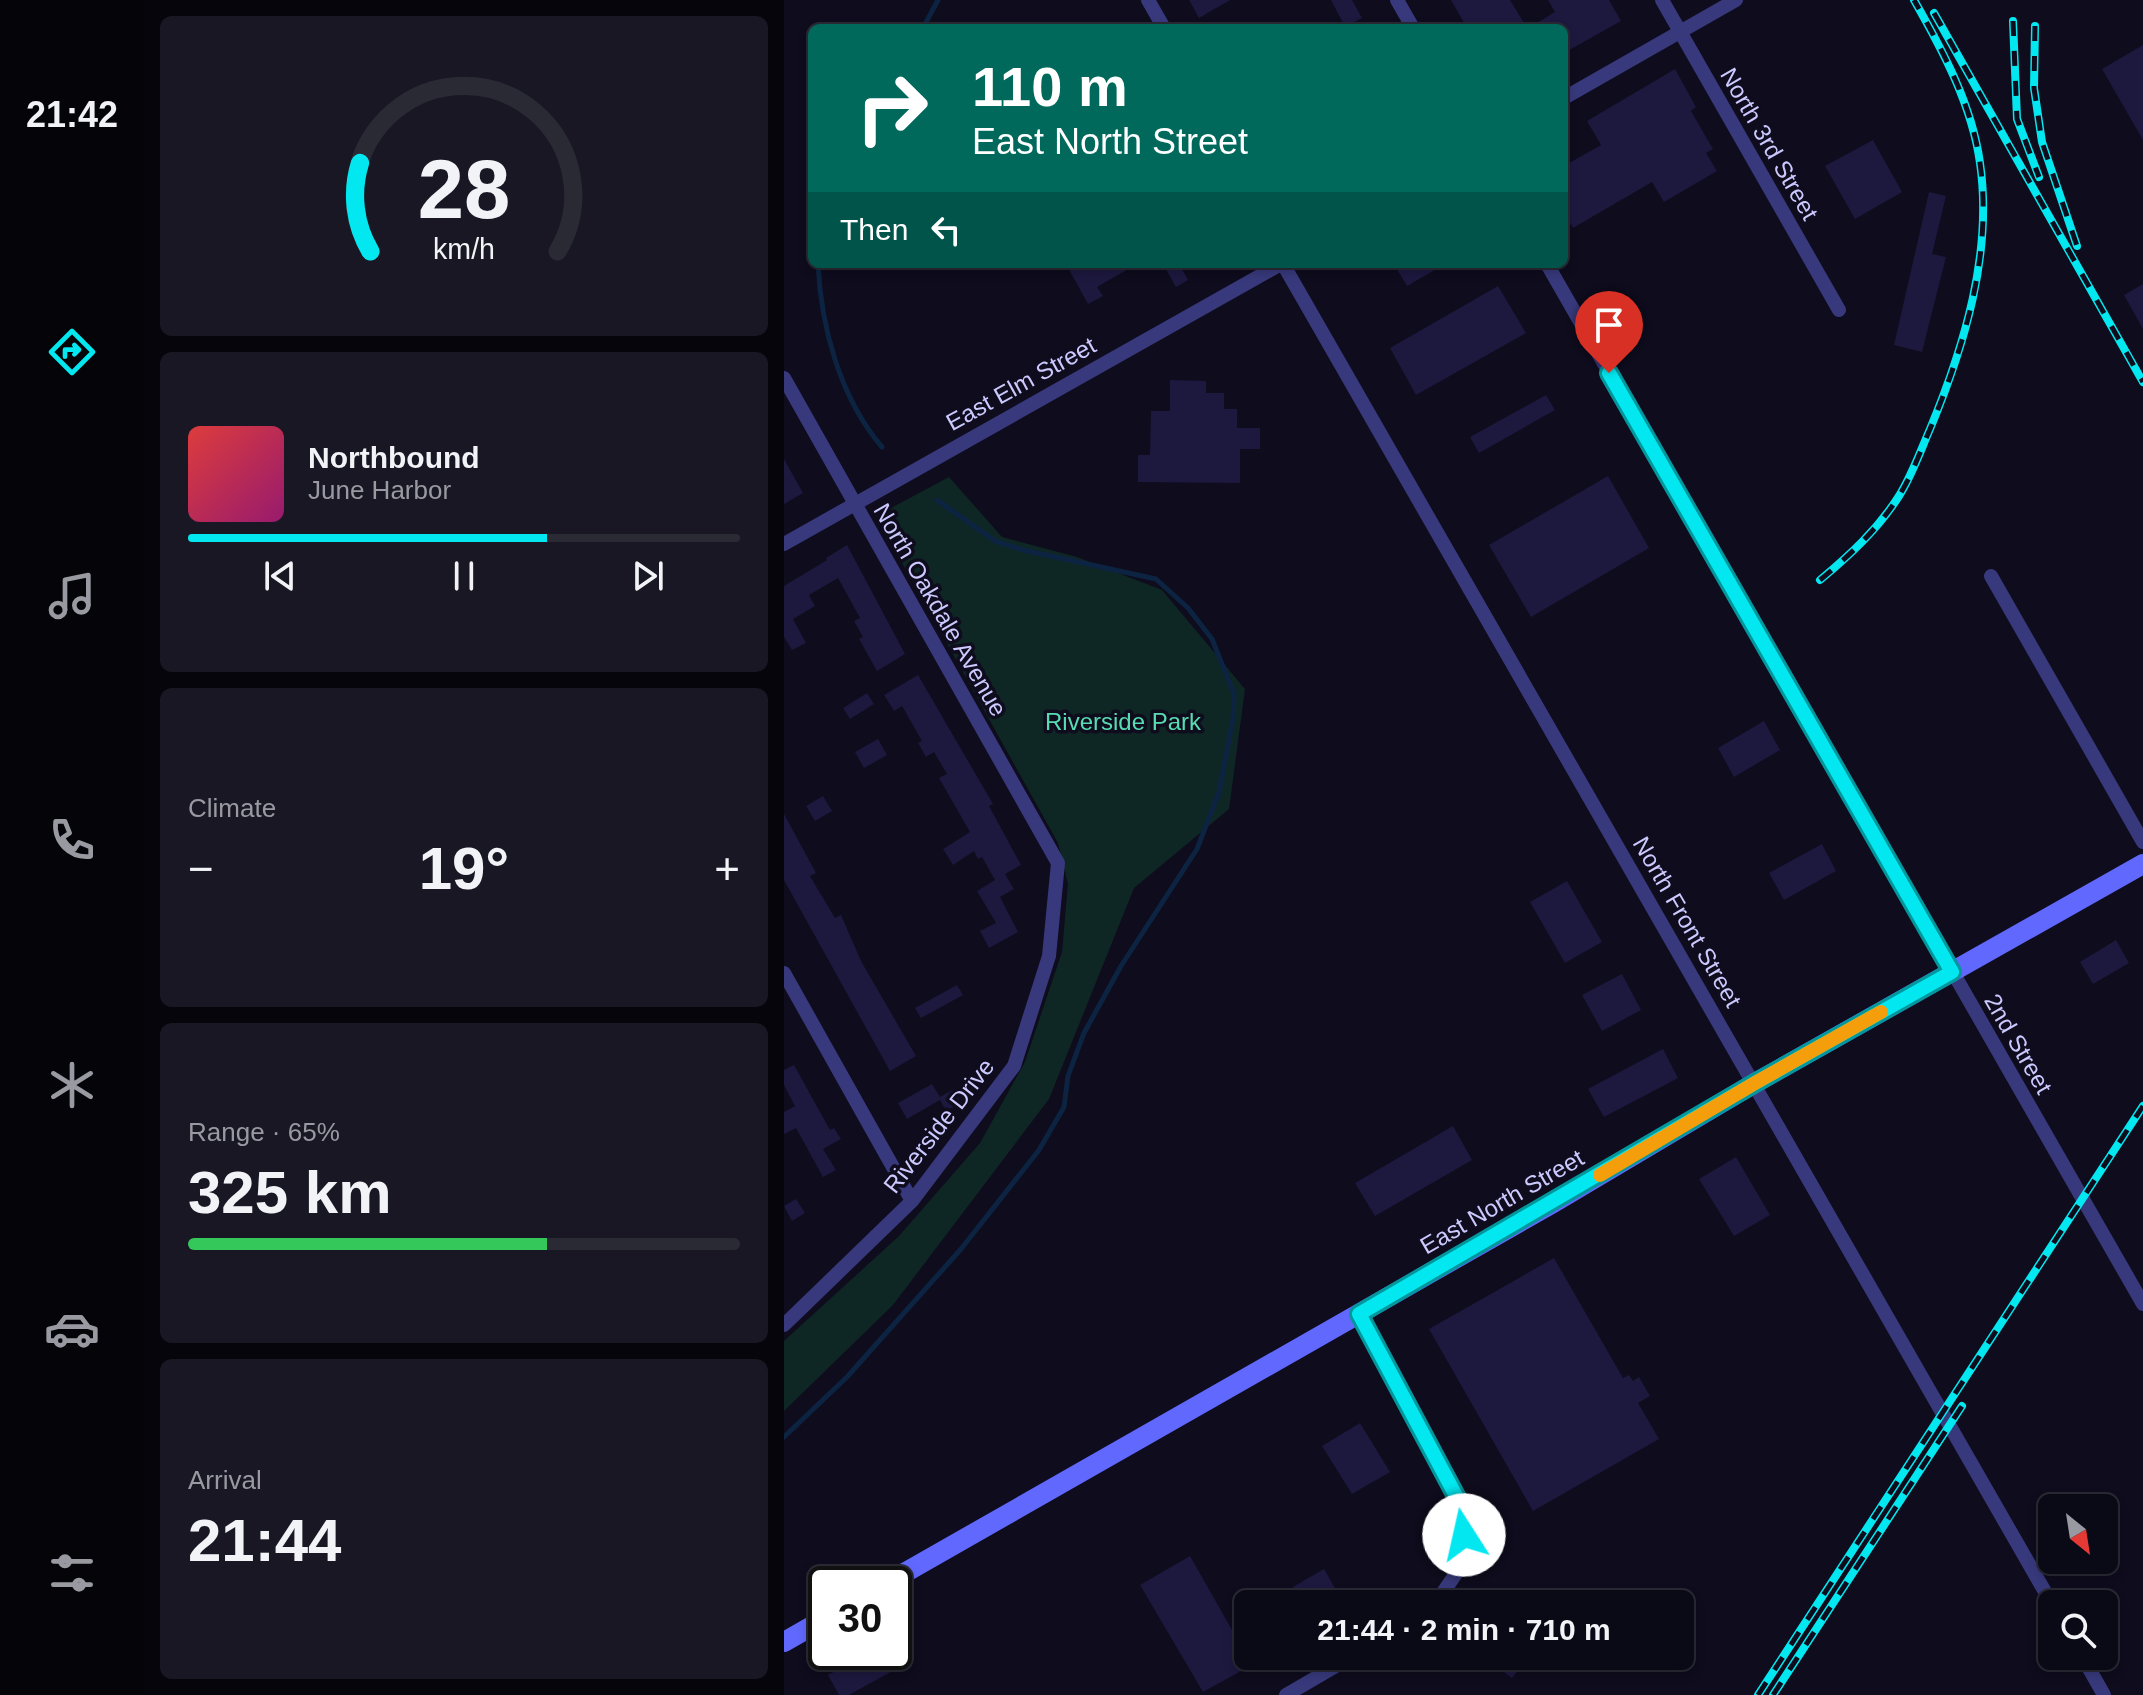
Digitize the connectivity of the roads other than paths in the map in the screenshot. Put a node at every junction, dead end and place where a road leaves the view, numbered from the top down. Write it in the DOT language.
graph roads {
  1 [pos="1148,0"];
  2 [pos="1397,0"];
  3 [pos="1662,0"];
  4 [pos="1736,0"];
  5 [pos="1162,24"];
  6 [pos="1411,24"];
  7 [pos="1680,31"];
  8 [pos="1568,96"];
  9 [pos="1275,268"];
  10 [pos="1284,268"];
  11 [pos="1549,268"];
  12 [pos="1839,310"];
  13 [pos="784,378"];
  14 [pos="854,504"];
  15 [pos="784,544"];
  16 [pos="1991,576"];
  17 [pos="2143,842"];
  18 [pos="1058,863"];
  19 [pos="2143,864"];
  20 [pos="1952,972"];
  21 [pos="784,973"];
  22 [pos="1755,1083"];
  23 [pos="912,1201"];
  24 [pos="2143,1304"];
  25 [pos="1359,1314"];
  26 [pos="784,1325"];
  27 [pos="912,1569"];
  28 [pos="1445,1590"];
  29 [pos="2044,1590"];
  30 [pos="808,1628"];
  31 [pos="784,1642"];
  32 [pos="1329,1670"];
  33 [pos="2090,1670"];
  34 [pos="1286,1695"];
  35 [pos="2104,1695"];
  1 -- 5 [label="street"];
  2 -- 6 [label="street"];
  3 -- 7 [label="street, North 3rd Street"];
  4 -- 7 [label="street"];
  7 -- 8 [label="street"];
  7 -- 12 [label="street, North 3rd Street"];
  9 -- 14 [label="street, East Elm Street"];
  10 -- 22 [label="street, North Front Street"];
  11 -- 20 [label="street, 2nd Street"];
  13 -- 14 [label="street, North Oakdale Avenue"];
  14 -- 15 [label="street, East Elm Street"];
  14 -- 18 [label="street, North Oakdale Avenue"];
  16 -- 17 [label="street"];
  18 -- 23 [label="street, Riverside Drive"];
  19 -- 20 [label="street, East North Street"];
  20 -- 22 [label="street, East North Street"];
  20 -- 24 [label="street, 2nd Street"];
  21 -- 23 [label="street"];
  22 -- 25 [label="street, East North Street"];
  22 -- 29 [label="street, North Front Street"];
  23 -- 26 [label="street, Riverside Drive"];
  25 -- 27 [label="street, East North Street"];
  25 -- 28 [label="street"];
  30 -- 31 [label="street"];
  32 -- 34 [label="street"];
  33 -- 35 [label="street"];
}
